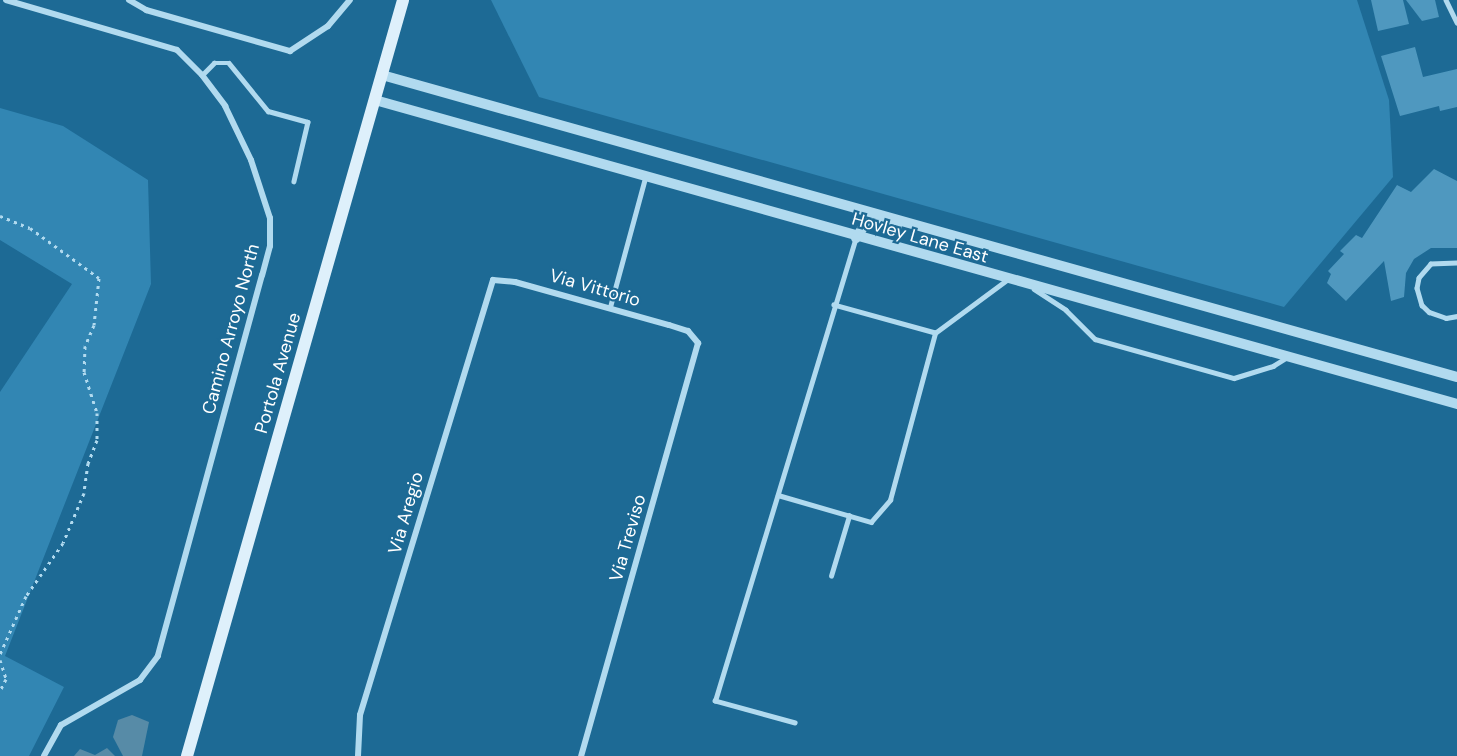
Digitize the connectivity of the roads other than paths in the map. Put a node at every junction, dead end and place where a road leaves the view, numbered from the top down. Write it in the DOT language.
graph roads {
  1 [pos="6,0"];
  2 [pos="129,0"];
  3 [pos="350,0"];
  4 [pos="404,0"];
  5 [pos="1446,0"];
  6 [pos="1457,22"];
  7 [pos="202,75"];
  8 [pos="382,75"];
  9 [pos="375,100"];
  10 [pos="645,178"];
  11 [pos="294,181"];
  12 [pos="856,238"];
  13 [pos="994,247"];
  14 [pos="1457,263"];
  15 [pos="493,280"];
  16 [pos="1007,280"];
  17 [pos="1029,286"];
  18 [pos="834,305"];
  19 [pos="610,307"];
  20 [pos="1457,315"];
  21 [pos="688,331"];
  22 [pos="934,333"];
  23 [pos="1288,356"];
  24 [pos="1457,376"];
  25 [pos="1457,404"];
  26 [pos="778,495"];
  27 [pos="849,516"];
  28 [pos="831,576"];
  29 [pos="795,723"];
  30 [pos="44,756"];
  31 [pos="187,756"];
  32 [pos="357,756"];
  33 [pos="581,756"];
  1 -- 7 [label="street, Camino Arroyo North"];
  2 -- 3 [label="street"];
  4 -- 8 [label="main road, Portola Avenue"];
  5 -- 6 [label="lane"];
  7 -- 11 [label="lane"];
  7 -- 30 [label="street, Camino Arroyo North"];
  8 -- 9 [label="main road, Portola Avenue"];
  8 -- 13 [label="street, Hovley Lane East"];
  9 -- 10 [label="street, Hovley Lane East"];
  9 -- 31 [label="main road, Portola Avenue"];
  10 -- 12 [label="street, Hovley Lane East"];
  10 -- 19 [label="lane"];
  12 -- 13 [label="street"];
  12 -- 16 [label="street, Hovley Lane East"];
  12 -- 18 [label="lane"];
  13 -- 24 [label="street, Hovley Lane East"];
  14 -- 20 [label="lane"];
  15 -- 19 [label="street, Via Vittorio"];
  15 -- 32 [label="street, Via Aregio"];
  16 -- 17 [label="street, Hovley Lane East"];
  16 -- 22 [label="lane"];
  17 -- 23 [label="street, Hovley Lane East"];
  17 -- 23 [label="lane"];
  18 -- 22 [label="lane"];
  18 -- 26 [label="lane"];
  19 -- 21 [label="street, Via Vittorio"];
  21 -- 33 [label="street, Via Treviso"];
  22 -- 27 [label="lane"];
  23 -- 25 [label="street, Hovley Lane East"];
  26 -- 27 [label="lane"];
  26 -- 29 [label="lane"];
  27 -- 28 [label="lane"];
}
